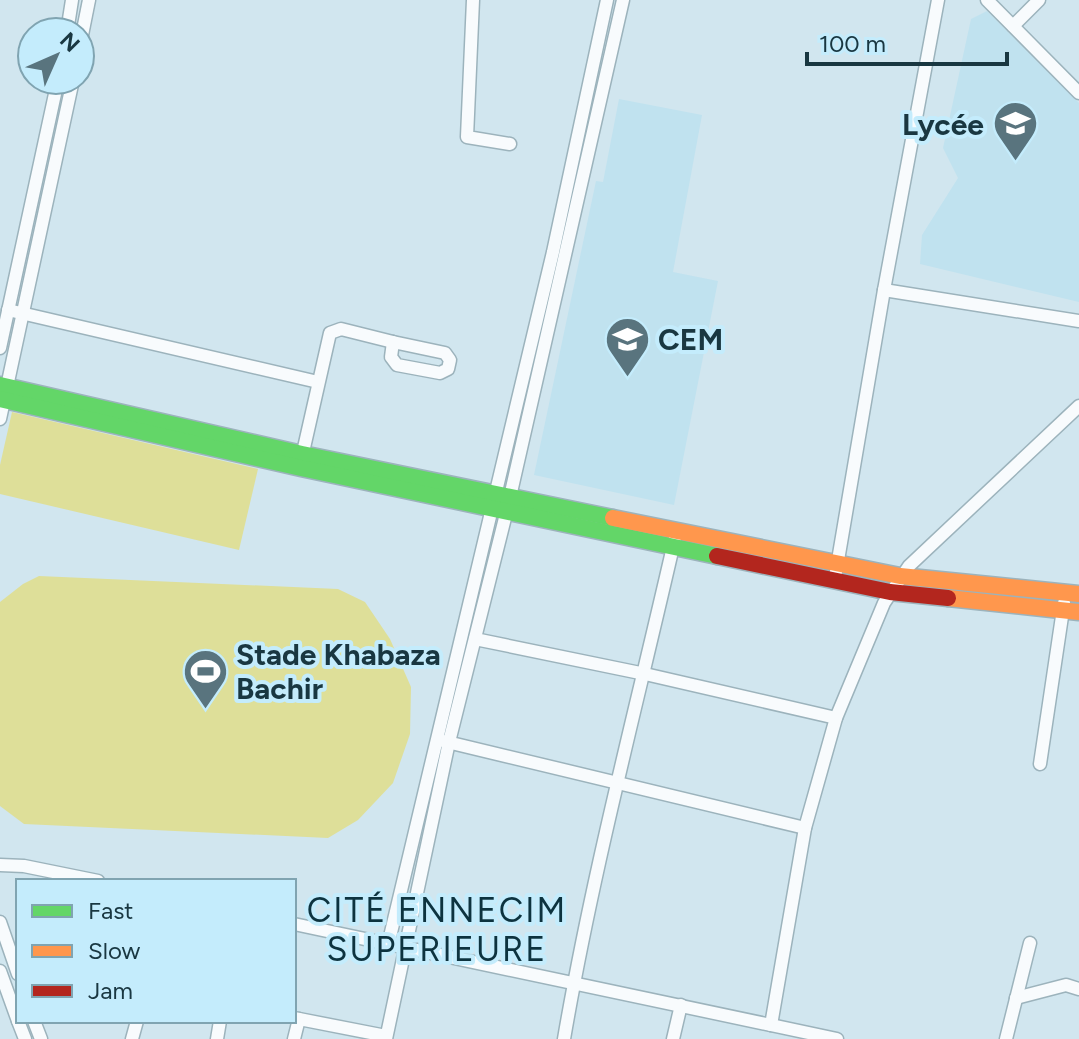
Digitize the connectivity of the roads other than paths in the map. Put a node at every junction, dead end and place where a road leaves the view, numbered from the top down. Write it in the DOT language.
graph roads {
  1 [pos="473,0"];
  2 [pos="607,0"];
  3 [pos="623,0"];
  4 [pos="938,0"];
  5 [pos="987,0"];
  6 [pos="1039,0"];
  7 [pos="1013,26"];
  8 [pos="1079,93"];
  9 [pos="55,96"];
  10 [pos="70,96"];
  11 [pos="47,133"];
  12 [pos="61,136"];
  13 [pos="510,144"];
  14 [pos="884,290"];
  15 [pos="8,310"];
  16 [pos="23,313"];
  17 [pos="1079,321"];
  18 [pos="393,342"];
  19 [pos="0,348"];
  20 [pos="318,382"];
  21 [pos="3,393"];
  22 [pos="1079,406"];
  23 [pos="0,419"];
  24 [pos="301,461"];
  25 [pos="501,502"];
  26 [pos="675,539"];
  27 [pos="836,572"];
  28 [pos="900,576"];
  29 [pos="890,592"];
  30 [pos="1072,593"];
  31 [pos="1071,612"];
  32 [pos="475,639"];
  33 [pos="645,674"];
  34 [pos="836,718"];
  35 [pos="436,739"];
  36 [pos="449,742"];
  37 [pos="1040,764"];
  38 [pos="617,784"];
  39 [pos="805,828"];
  40 [pos="0,853"];
  41 [pos="0,865"];
  42 [pos="24,866"];
  43 [pos="57,877"];
  44 [pos="78,879"];
  45 [pos="0,922"];
  46 [pos="296,924"];
  47 [pos="1030,943"];
  48 [pos="388,945"];
  49 [pos="403,948"];
  50 [pos="16,968"];
  51 [pos="0,971"];
  52 [pos="574,982"];
  53 [pos="1079,989"];
  54 [pos="1016,998"];
  55 [pos="681,1005"];
  56 [pos="16,1015"];
  57 [pos="296,1018"];
  58 [pos="771,1025"];
  59 [pos="801,1035"];
  60 [pos="386,1038"];
  61 [pos="564,1039"];
  62 [pos="673,1039"];
  63 [pos="837,1039"];
  64 [pos="1006,1039"];
  1 -- 13 [label="street"];
  2 -- 25 [label="street"];
  3 -- 25 [label="street"];
  4 -- 14 [label="street"];
  5 -- 7 [label="street"];
  6 -- 7 [label="street"];
  7 -- 8 [label="street"];
  9 -- 11 [label="street"];
  10 -- 12 [label="street"];
  11 -- 12 [label="street"];
  11 -- 15 [label="street"];
  12 -- 16 [label="street"];
  14 -- 17 [label="street"];
  14 -- 27 [label="street"];
  15 -- 16 [label="street"];
  15 -- 19 [label="street"];
  16 -- 20 [label="street"];
  16 -- 21 [label="street"];
  18 -- 20 [label="street"];
  20 -- 24 [label="street"];
  21 -- 23 [label="street"];
  21 -- 24 [label="street"];
  22 -- 28 [label="street"];
  24 -- 25 [label="street"];
  25 -- 26 [label="street"];
  25 -- 32 [label="street"];
  25 -- 35 [label="street"];
  26 -- 27 [label="street"];
  26 -- 33 [label="street"];
  27 -- 28 [label="street"];
  27 -- 29 [label="street"];
  28 -- 29 [label="street"];
  28 -- 30 [label="street"];
  29 -- 31 [label="street"];
  29 -- 34 [label="street"];
  30 -- 31 [label="street"];
  31 -- 37 [label="street"];
  32 -- 33 [label="street"];
  32 -- 36 [label="street"];
  33 -- 34 [label="street"];
  33 -- 38 [label="street"];
  34 -- 39 [label="street"];
  35 -- 36 [label="street"];
  35 -- 48 [label="street"];
  36 -- 38 [label="street"];
  36 -- 49 [label="street"];
  38 -- 39 [label="street"];
  38 -- 52 [label="street"];
  39 -- 58 [label="street"];
  40 -- 42 [label="street"];
  41 -- 42 [label="street"];
  42 -- 43 [label="street"];
  43 -- 44 [label="street"];
  45 -- 50 [label="street"];
  46 -- 48 [label="street"];
  47 -- 54 [label="street"];
  48 -- 49 [label="street"];
  49 -- 52 [label="street"];
  49 -- 60 [label="street"];
  51 -- 56 [label="street"];
  52 -- 55 [label="street"];
  52 -- 61 [label="street"];
  53 -- 54 [label="street"];
  54 -- 64 [label="street"];
  55 -- 58 [label="street"];
  55 -- 62 [label="street"];
  57 -- 60 [label="street"];
  58 -- 59 [label="street"];
  59 -- 63 [label="street"];
}
